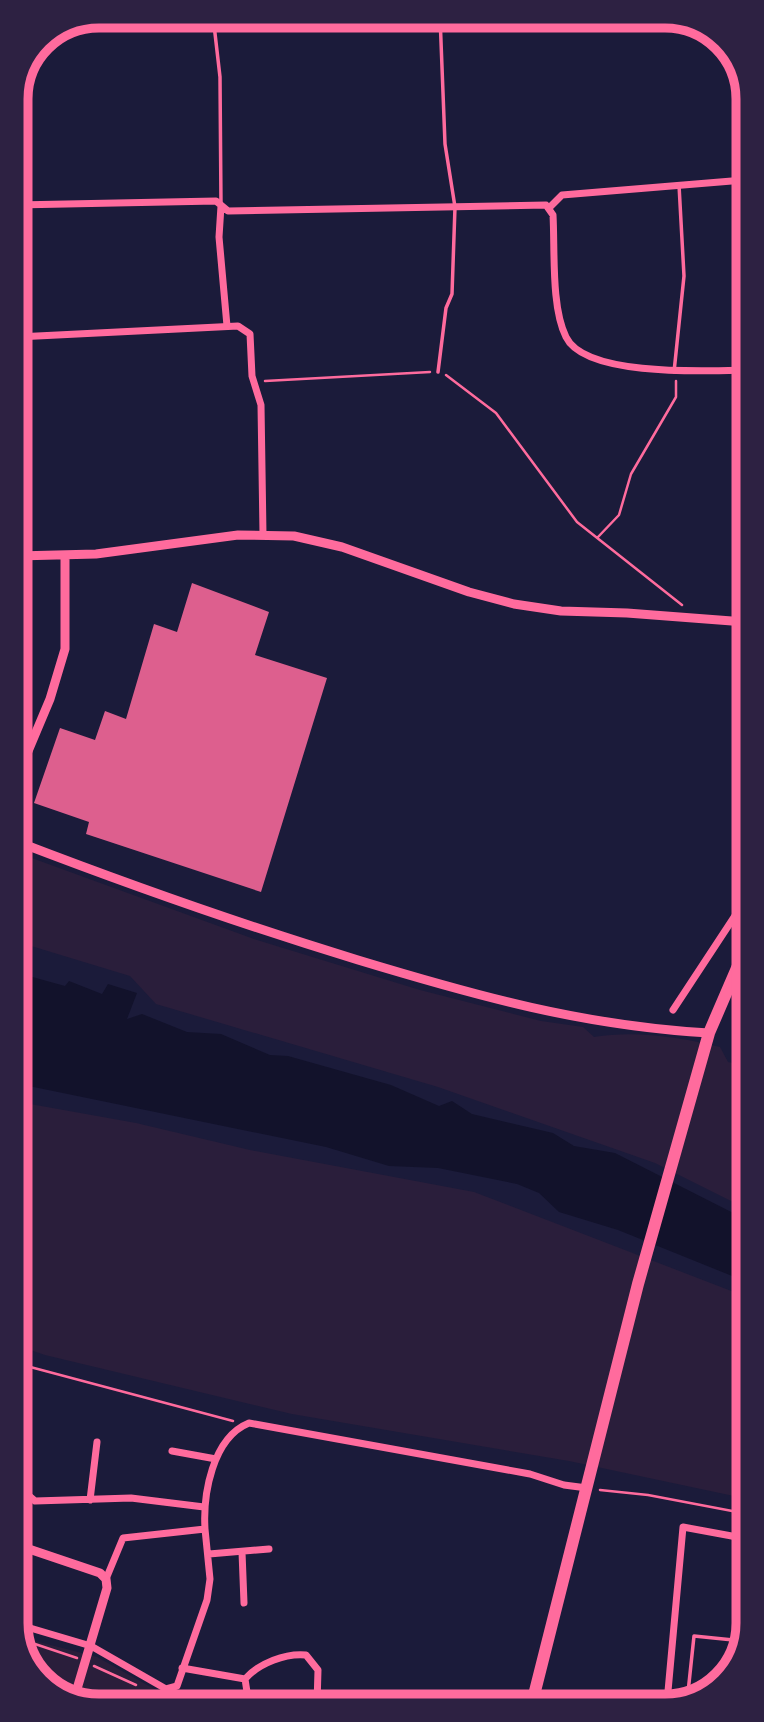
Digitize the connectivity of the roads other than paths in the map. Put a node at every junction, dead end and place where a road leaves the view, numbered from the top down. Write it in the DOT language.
graph roads {
  1 [pos="214,28"];
  2 [pos="440,28"];
  3 [pos="736,181"];
  4 [pos="679,186"];
  5 [pos="28,205"];
  6 [pos="222,206"];
  7 [pos="456,207"];
  8 [pos="550,207"];
  9 [pos="227,326"];
  10 [pos="28,336"];
  11 [pos="736,370"];
  12 [pos="438,372"];
  13 [pos="674,372"];
  14 [pos="263,534"];
  15 [pos="65,555"];
  16 [pos="28,556"];
  17 [pos="736,621"];
  18 [pos="28,751"];
  19 [pos="28,846"];
  20 [pos="736,914"];
  21 [pos="736,970"];
  22 [pos="673,1010"];
  23 [pos="709,1033"];
  24 [pos="97,1442"];
  25 [pos="172,1451"];
  26 [pos="216,1459"];
  27 [pos="588,1485"];
  28 [pos="28,1495"];
  29 [pos="90,1500"];
  30 [pos="204,1507"];
  31 [pos="205,1529"];
  32 [pos="736,1537"];
  33 [pos="28,1549"];
  34 [pos="268,1549"];
  35 [pos="242,1552"];
  36 [pos="209,1554"];
  37 [pos="106,1578"];
  38 [pos="244,1603"];
  39 [pos="28,1627"];
  40 [pos="733,1640"];
  41 [pos="91,1646"];
  42 [pos="182,1668"];
  43 [pos="245,1679"];
  44 [pos="77,1690"];
  45 [pos="688,1690"];
  46 [pos="247,1694"];
  47 [pos="317,1694"];
  48 [pos="534,1694"];
  49 [pos="668,1694"];
  1 -- 6 [label="lane"];
  2 -- 7 [label="lane"];
  3 -- 4 [label="street"];
  4 -- 8 [label="street"];
  4 -- 13 [label="lane"];
  5 -- 6 [label="street"];
  6 -- 7 [label="street"];
  6 -- 9 [label="street"];
  7 -- 8 [label="street"];
  7 -- 12 [label="lane"];
  8 -- 13 [label="street"];
  9 -- 10 [label="street"];
  9 -- 14 [label="street"];
  11 -- 13 [label="street"];
  14 -- 15 [label="street"];
  14 -- 17 [label="street"];
  15 -- 16 [label="street"];
  15 -- 18 [label="street"];
  19 -- 23 [label="street"];
  20 -- 22 [label="street"];
  21 -- 23 [label="highway"];
  23 -- 27 [label="highway"];
  24 -- 29 [label="street"];
  25 -- 26 [label="street"];
  26 -- 27 [label="street"];
  26 -- 30 [label="street"];
  27 -- 48 [label="highway"];
  28 -- 29 [label="street"];
  29 -- 30 [label="street"];
  30 -- 31 [label="street"];
  31 -- 36 [label="street"];
  31 -- 37 [label="street"];
  32 -- 49 [label="street"];
  33 -- 37 [label="street"];
  34 -- 35 [label="street"];
  35 -- 36 [label="street"];
  35 -- 38 [label="street"];
  36 -- 42 [label="street"];
  37 -- 41 [label="street"];
  39 -- 41 [label="street"];
  40 -- 45 [label="lane"];
  41 -- 42 [label="street"];
  41 -- 44 [label="street"];
  42 -- 43 [label="street"];
  43 -- 46 [label="street"];
  43 -- 47 [label="street"];
}
